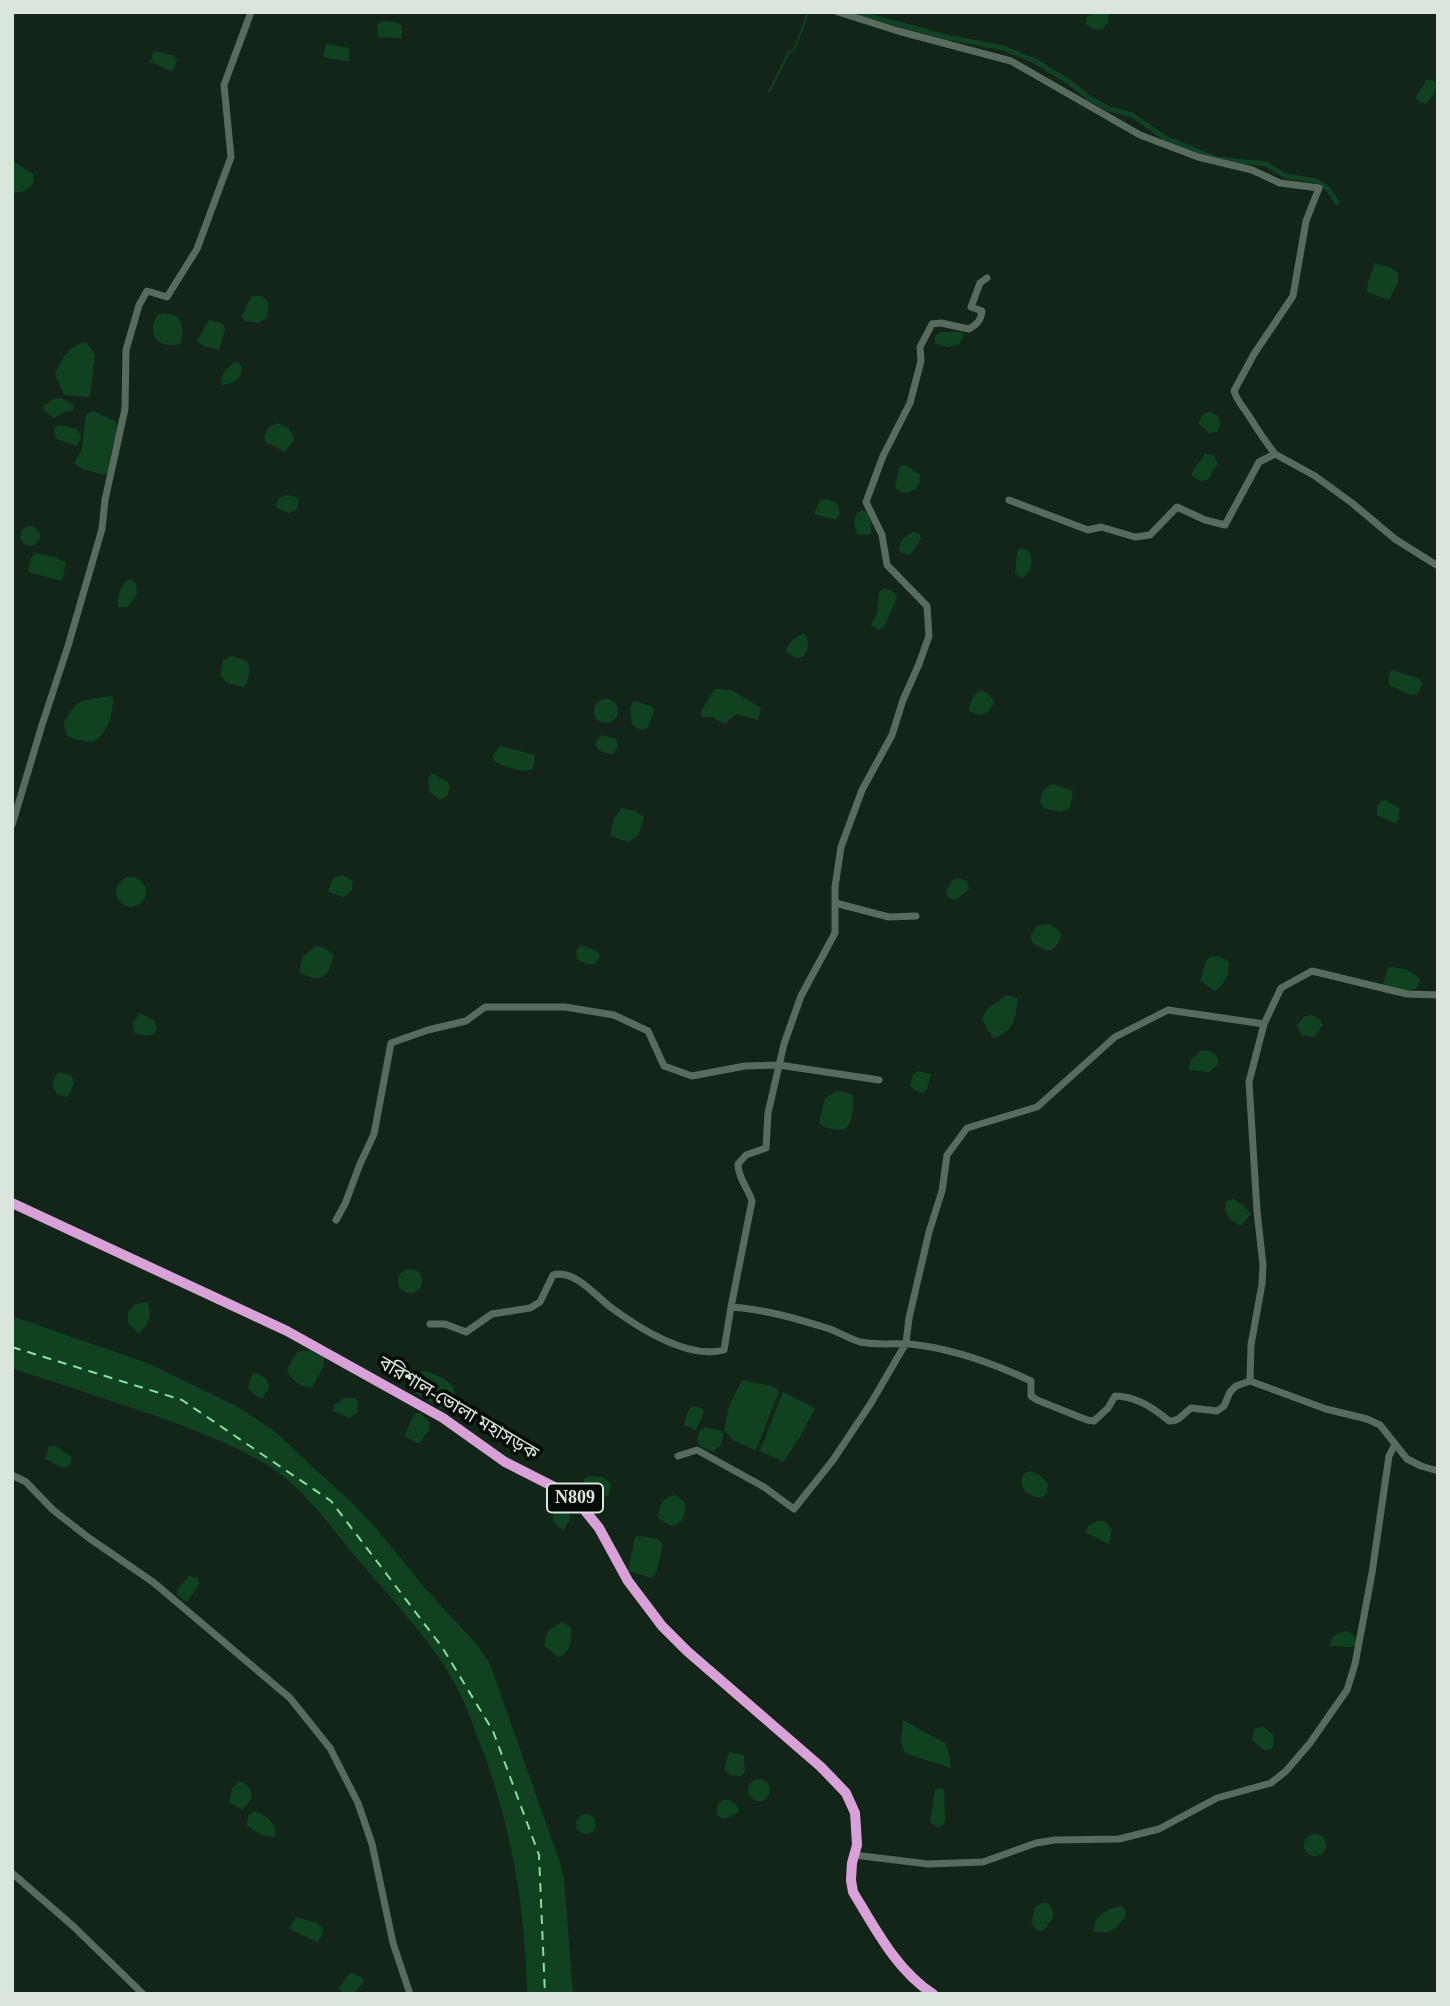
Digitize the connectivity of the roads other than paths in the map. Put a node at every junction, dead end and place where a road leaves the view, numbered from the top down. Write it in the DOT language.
graph roads {
  1 [pos="251,12"];
  2 [pos="838,12"];
  3 [pos="987,278"];
  4 [pos="1275,454"];
  5 [pos="1009,500"];
  6 [pos="1438,566"];
  7 [pos="12,825"];
  8 [pos="835,903"];
  9 [pos="916,916"];
  10 [pos="1438,995"];
  11 [pos="1264,1024"];
  12 [pos="779,1065"];
  13 [pos="879,1080"];
  14 [pos="12,1203"];
  15 [pos="336,1220"];
  16 [pos="730,1307"];
  17 [pos="430,1324"];
  18 [pos="906,1343"];
  19 [pos="1250,1381"];
  20 [pos="1395,1444"];
  21 [pos="678,1456"];
  22 [pos="1438,1471"];
  23 [pos="12,1475"];
  24 [pos="854,1855"];
  25 [pos="12,1873"];
  26 [pos="144,1994"];
  27 [pos="410,1994"];
  28 [pos="933,1994"];
  1 -- 7 [label="street"];
  2 -- 4 [label="street"];
  3 -- 8 [label="street"];
  4 -- 5 [label="street"];
  4 -- 6 [label="street"];
  8 -- 9 [label="street"];
  8 -- 12 [label="street"];
  10 -- 11 [label="street"];
  11 -- 18 [label="street"];
  11 -- 19 [label="street"];
  12 -- 13 [label="street"];
  12 -- 15 [label="street"];
  12 -- 16 [label="street"];
  14 -- 24 [label="highway, বরিশাল-ভোলা মহাসড়ক / N809"];
  16 -- 17 [label="street"];
  16 -- 18 [label="street"];
  18 -- 19 [label="street"];
  18 -- 21 [label="street"];
  19 -- 20 [label="street"];
  20 -- 22 [label="street"];
  20 -- 24 [label="street"];
  23 -- 27 [label="street"];
  24 -- 28 [label="highway, বরিশাল-ভোলা মহাসড়ক / N809"];
  25 -- 26 [label="street"];
}
